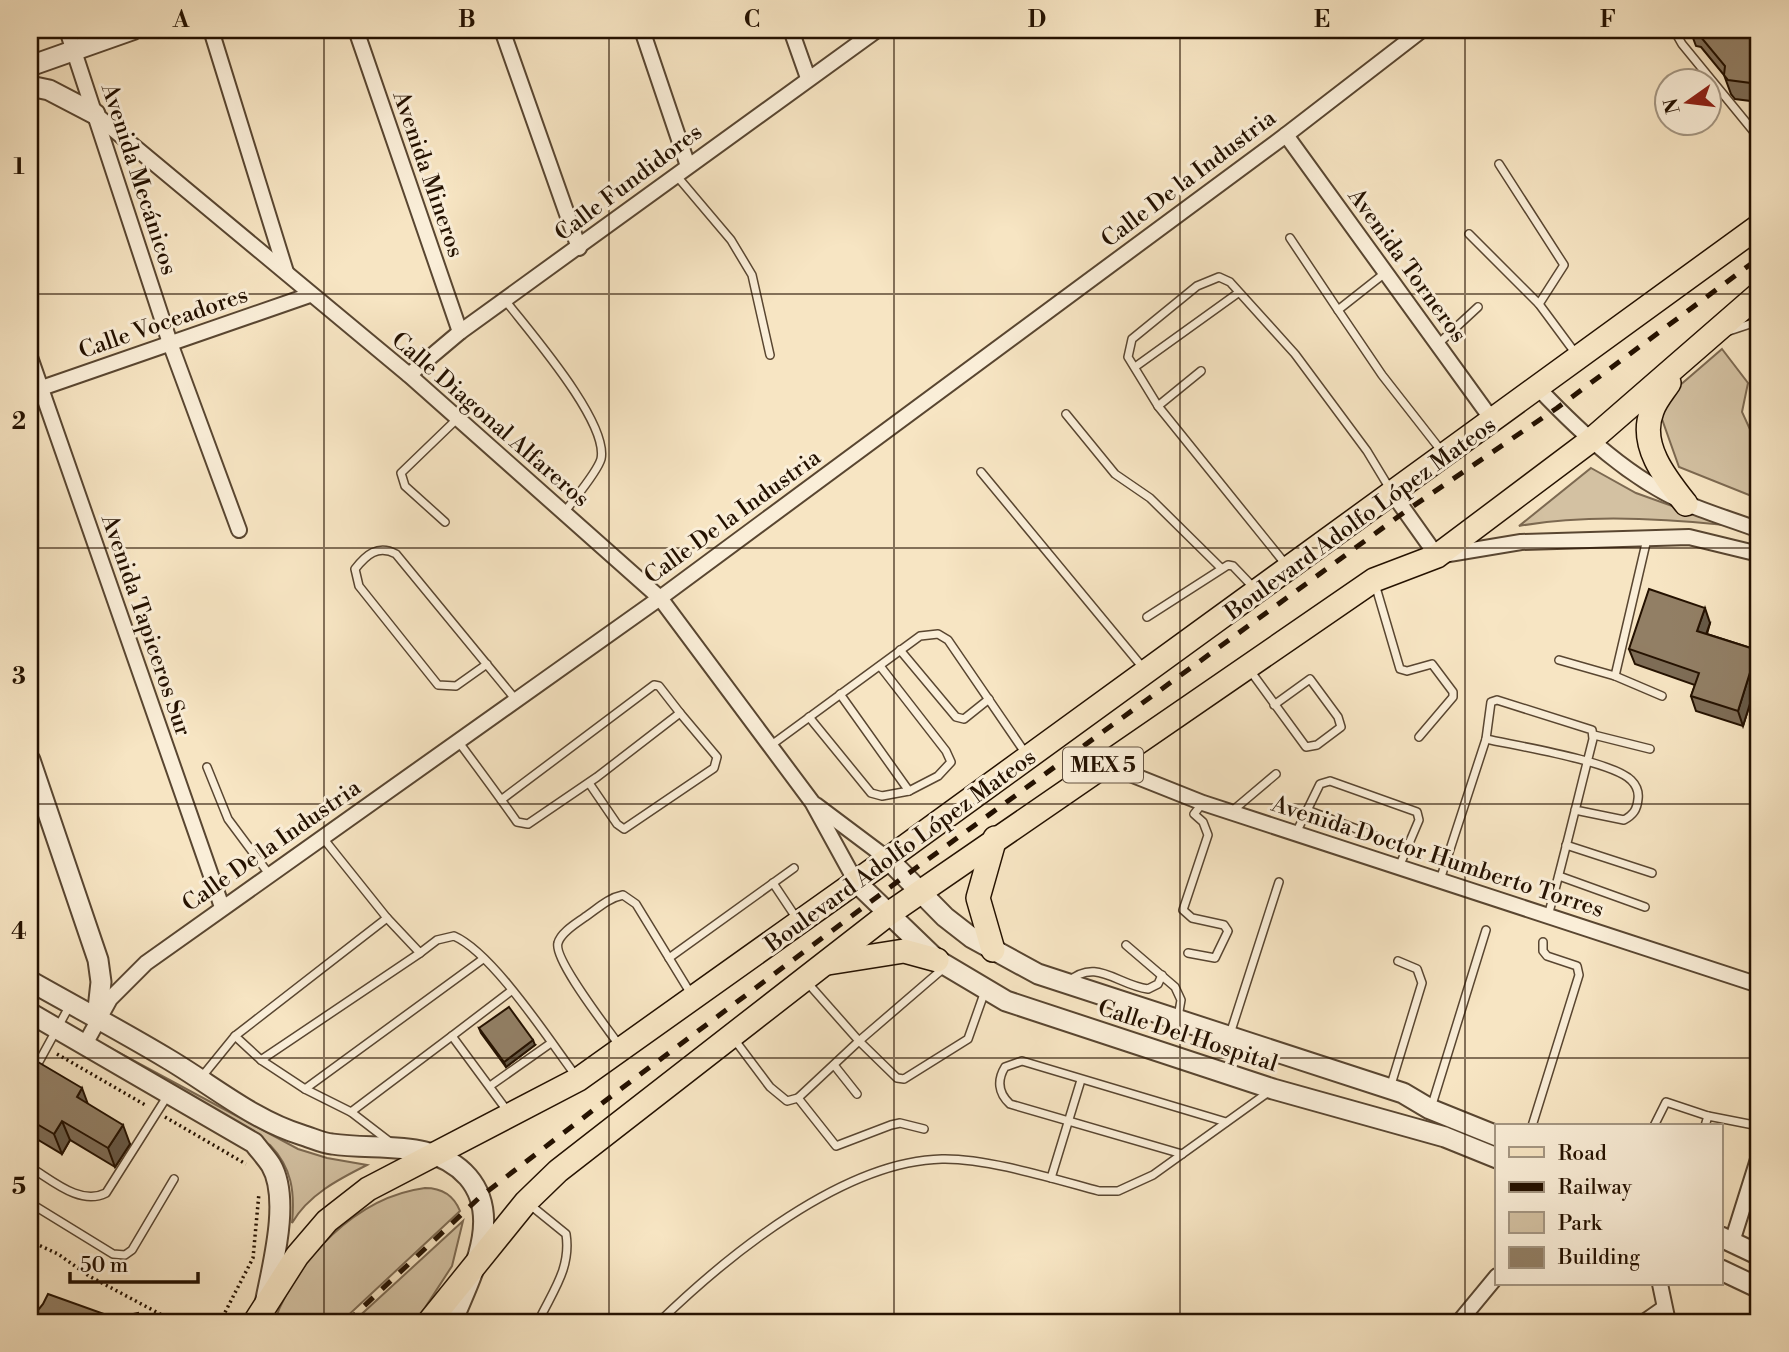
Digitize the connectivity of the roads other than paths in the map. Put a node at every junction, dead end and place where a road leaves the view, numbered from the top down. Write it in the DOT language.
graph roads {
  1 [pos="67,30"];
  2 [pos="132,30"];
  3 [pos="211,30"];
  4 [pos="356,30"];
  5 [pos="502,30"];
  6 [pos="642,30"];
  7 [pos="791,30"];
  8 [pos="877,30"];
  9 [pos="1422,30"];
  10 [pos="1674,30"];
  11 [pos="74,51"];
  12 [pos="30,66"];
  13 [pos="808,78"];
  14 [pos="30,86"];
  15 [pos="95,114"];
  16 [pos="1286,135"];
  17 [pos="1759,138"];
  18 [pos="1499,164"];
  19 [pos="688,166"];
  20 [pos="676,175"];
  21 [pos="1759,226"];
  22 [pos="1469,234"];
  23 [pos="1290,238"];
  24 [pos="579,248"];
  25 [pos="1385,272"];
  26 [pos="286,274"];
  27 [pos="1238,293"];
  28 [pos="1759,294"];
  29 [pos="310,295"];
  30 [pos="505,300"];
  31 [pos="1539,304"];
  32 [pos="1478,307"];
  33 [pos="1338,310"];
  34 [pos="1759,321"];
  35 [pos="460,332"];
  36 [pos="1706,340"];
  37 [pos="170,343"];
  38 [pos="1437,344"];
  39 [pos="770,355"];
  40 [pos="30,357"];
  41 [pos="1579,358"];
  42 [pos="1680,364"];
  43 [pos="1135,367"];
  44 [pos="1201,371"];
  45 [pos="409,374"];
  46 [pos="1539,389"];
  47 [pos="35,390"];
  48 [pos="1158,406"];
  49 [pos="1066,414"];
  50 [pos="458,418"];
  51 [pos="1493,421"];
  52 [pos="1590,441"];
  53 [pos="1445,456"];
  54 [pos="981,472"];
  55 [pos="1393,494"];
  56 [pos="1686,504"];
  57 [pos="564,513"];
  58 [pos="445,522"];
  59 [pos="239,530"];
  60 [pos="1759,530"];
  61 [pos="1647,538"];
  62 [pos="1759,554"];
  63 [pos="1437,556"];
  64 [pos="1222,568"];
  65 [pos="1289,569"];
  66 [pos="1374,580"];
  67 [pos="1257,592"];
  68 [pos="660,598"];
  69 [pos="1147,617"];
  70 [pos="900,650"];
  71 [pos="1559,660"];
  72 [pos="487,664"];
  73 [pos="1247,665"];
  74 [pos="880,666"];
  75 [pos="1147,672"];
  76 [pos="1615,676"];
  77 [pos="840,694"];
  78 [pos="1662,696"];
  79 [pos="516,699"];
  80 [pos="989,699"];
  81 [pos="1274,705"];
  82 [pos="680,713"];
  83 [pos="809,717"];
  84 [pos="1594,735"];
  85 [pos="1419,737"];
  86 [pos="1486,739"];
  87 [pos="458,741"];
  88 [pos="770,746"];
  89 [pos="1650,750"];
  90 [pos="1029,757"];
  91 [pos="30,760"];
  92 [pos="1587,763"];
  93 [pos="1105,764"];
  94 [pos="207,767"];
  95 [pos="1276,774"];
  96 [pos="589,783"];
  97 [pos="909,791"];
  98 [pos="501,800"];
  99 [pos="812,802"];
  100 [pos="1203,803"];
  101 [pos="1307,810"];
  102 [pos="1575,810"];
  103 [pos="1231,812"];
  104 [pos="1295,833"];
  105 [pos="322,837"];
  106 [pos="995,838"];
  107 [pos="1380,838"];
  108 [pos="1566,845"];
  109 [pos="888,859"];
  110 [pos="1399,867"];
  111 [pos="794,868"];
  112 [pos="1652,873"];
  113 [pos="269,874"];
  114 [pos="1559,876"];
  115 [pos="1440,881"];
  116 [pos="856,882"];
  117 [pos="1279,882"];
  118 [pos="773,883"];
  119 [pos="922,892"];
  120 [pos="222,907"];
  121 [pos="1645,907"];
  122 [pos="887,915"];
  123 [pos="1548,916"];
  124 [pos="387,918"];
  125 [pos="799,922"];
  126 [pos="1486,930"];
  127 [pos="1543,942"];
  128 [pos="1126,944"];
  129 [pos="993,950"];
  130 [pos="420,953"];
  131 [pos="1188,953"];
  132 [pos="669,958"];
  133 [pos="483,959"];
  134 [pos="1398,961"];
  135 [pos="941,963"];
  136 [pos="812,971"];
  137 [pos="1162,975"];
  138 [pos="30,981"];
  139 [pos="1066,984"];
  140 [pos="1759,985"];
  141 [pos="985,990"];
  142 [pos="511,991"];
  143 [pos="694,997"];
  144 [pos="71,1004"];
  145 [pos="30,1013"];
  146 [pos="97,1018"];
  147 [pos="1178,1021"];
  148 [pos="58,1030"];
  149 [pos="731,1035"];
  150 [pos="452,1036"];
  151 [pos="235,1037"];
  152 [pos="1228,1038"];
  153 [pos="859,1041"];
  154 [pos="551,1043"];
  155 [pos="84,1046"];
  156 [pos="622,1048"];
  157 [pos="261,1060"];
  158 [pos="834,1065"];
  159 [pos="30,1078"];
  160 [pos="200,1079"];
  161 [pos="579,1079"];
  162 [pos="1081,1080"];
  163 [pos="490,1086"];
  164 [pos="1273,1088"];
  165 [pos="305,1089"];
  166 [pos="1390,1089"];
  167 [pos="169,1093"];
  168 [pos="857,1094"];
  169 [pos="798,1098"];
  170 [pos="1430,1109"];
  171 [pos="351,1112"];
  172 [pos="510,1115"];
  173 [pos="1708,1116"];
  174 [pos="1069,1121"];
  175 [pos="1226,1122"];
  176 [pos="1533,1124"];
  177 [pos="1655,1124"];
  178 [pos="1706,1124"];
  179 [pos="1759,1126"];
  180 [pos="923,1129"];
  181 [pos="1495,1135"];
  182 [pos="397,1147"];
  183 [pos="435,1154"];
  184 [pos="1182,1154"];
  185 [pos="1759,1156"];
  186 [pos="1495,1157"];
  187 [pos="30,1167"];
  188 [pos="1051,1178"];
  189 [pos="174,1179"];
  190 [pos="526,1202"];
  191 [pos="30,1203"];
  192 [pos="1726,1239"];
  193 [pos="1759,1255"];
  194 [pos="1722,1270"];
  195 [pos="472,1271"];
  196 [pos="1495,1278"];
  197 [pos="1660,1286"];
  198 [pos="1759,1288"];
  199 [pos="1666,1315"];
  200 [pos="541,1316"];
  201 [pos="261,1317"];
  202 [pos="429,1322"];
  203 [pos="452,1322"];
  204 [pos="659,1322"];
  205 [pos="1459,1322"];
  206 [pos="1644,1322"];
  1 -- 11 [label="street, Avenida Mecánicos"];
  2 -- 11 [label="street"];
  3 -- 26 [label="street"];
  4 -- 35 [label="street, Avenida Mineros"];
  5 -- 24 [label="street"];
  6 -- 19 [label="street"];
  7 -- 13 [label="street"];
  8 -- 13 [label="street, Calle Fundidores"];
  9 -- 16 [label="street, Calle De la Industria"];
  10 -- 17 [label="lane"];
  11 -- 12 [label="street"];
  11 -- 15 [label="street, Avenida Mecánicos"];
  13 -- 19 [label="street, Calle Fundidores"];
  14 -- 15 [label="street"];
  15 -- 26 [label="street, Calle Diagonal Alfareros"];
  15 -- 37 [label="street, Avenida Mecánicos"];
  16 -- 25 [label="street, Avenida Torneros"];
  16 -- 68 [label="street, Calle De la Industria"];
  18 -- 31 [label="lane"];
  19 -- 20 [label="street, Calle Fundidores"];
  20 -- 24 [label="street, Calle Fundidores"];
  20 -- 39 [label="lane"];
  21 -- 41 [label="main road, Boulevard Adolfo López Mateos / MEX 5"];
  22 -- 31 [label="lane"];
  23 -- 33 [label="lane"];
  24 -- 30 [label="street, Calle Fundidores"];
  25 -- 33 [label="lane"];
  25 -- 38 [label="street, Avenida Torneros"];
  26 -- 29 [label="street, Calle Diagonal Alfareros"];
  27 -- 43 [label="lane"];
  27 -- 43 [label="lane"];
  27 -- 55 [label="lane"];
  28 -- 36 [label="main road, Boulevard Adolfo López Mateos / MEX 5"];
  29 -- 37 [label="street, Calle Voceadores"];
  29 -- 45 [label="street, Calle Diagonal Alfareros"];
  30 -- 35 [label="street, Calle Fundidores"];
  30 -- 57 [label="lane"];
  31 -- 41 [label="lane"];
  32 -- 38 [label="lane"];
  33 -- 53 [label="lane"];
  34 -- 36 [label="lane"];
  35 -- 45 [label="street, Calle Fundidores"];
  36 -- 42 [label="main road, Boulevard Adolfo López Mateos / MEX 5"];
  37 -- 47 [label="street, Calle Voceadores"];
  37 -- 59 [label="street, Avenida Mecánicos"];
  38 -- 51 [label="street, Avenida Torneros"];
  40 -- 47 [label="street, Avenida Tapiceros Sur"];
  41 -- 46 [label="main road, Boulevard Adolfo López Mateos / MEX 5"];
  42 -- 52 [label="main road, Boulevard Adolfo López Mateos / MEX 5"];
  42 -- 56 [label="main road"];
  43 -- 48 [label="lane"];
  44 -- 48 [label="lane"];
  45 -- 50 [label="street, Calle Diagonal Alfareros"];
  46 -- 51 [label="main road, Boulevard Adolfo López Mateos / MEX 5"];
  46 -- 52 [label="street"];
  47 -- 120 [label="street, Avenida Tapiceros Sur"];
  48 -- 65 [label="lane"];
  49 -- 64 [label="lane"];
  50 -- 57 [label="street, Calle Diagonal Alfareros"];
  50 -- 58 [label="lane"];
  51 -- 53 [label="main road, Boulevard Adolfo López Mateos / MEX 5"];
  52 -- 56 [label="street"];
  52 -- 63 [label="main road, Boulevard Adolfo López Mateos / MEX 5"];
  53 -- 55 [label="main road, Boulevard Adolfo López Mateos / MEX 5"];
  54 -- 75 [label="lane"];
  55 -- 63 [label="street"];
  55 -- 65 [label="main road, Boulevard Adolfo López Mateos / MEX 5"];
  56 -- 60 [label="street"];
  57 -- 68 [label="street, Calle Diagonal Alfareros"];
  61 -- 62 [label="street"];
  61 -- 63 [label="street"];
  61 -- 76 [label="lane"];
  63 -- 66 [label="main road, Boulevard Adolfo López Mateos / MEX 5"];
  64 -- 67 [label="lane"];
  64 -- 69 [label="lane"];
  65 -- 67 [label="main road, Boulevard Adolfo López Mateos / MEX 5"];
  66 -- 73 [label="main road, Boulevard Adolfo López Mateos / MEX 5"];
  66 -- 85 [label="lane"];
  67 -- 75 [label="main road, Boulevard Adolfo López Mateos / MEX 5"];
  68 -- 79 [label="street, Calle De la Industria"];
  68 -- 88 [label="street, Calle Diagonal Alfareros"];
  70 -- 74 [label="lane"];
  70 -- 80 [label="lane"];
  70 -- 80 [label="lane"];
  71 -- 76 [label="lane"];
  72 -- 72 [label="lane"];
  72 -- 79 [label="lane"];
  73 -- 81 [label="lane"];
  73 -- 93 [label="main road, Boulevard Adolfo López Mateos / MEX 5"];
  74 -- 77 [label="lane"];
  74 -- 97 [label="lane"];
  75 -- 90 [label="main road, Boulevard Adolfo López Mateos / MEX 5"];
  76 -- 78 [label="lane"];
  77 -- 83 [label="lane"];
  77 -- 97 [label="lane"];
  79 -- 87 [label="street, Calle De la Industria"];
  80 -- 90 [label="lane"];
  81 -- 81 [label="lane"];
  82 -- 96 [label="lane"];
  82 -- 96 [label="lane"];
  82 -- 98 [label="lane"];
  83 -- 88 [label="lane"];
  83 -- 97 [label="lane"];
  84 -- 86 [label="lane"];
  84 -- 89 [label="lane"];
  84 -- 92 [label="lane"];
  86 -- 92 [label="lane"];
  86 -- 115 [label="lane"];
  87 -- 98 [label="lane"];
  87 -- 105 [label="street, Calle De la Industria"];
  88 -- 99 [label="street, Calle Diagonal Alfareros"];
  90 -- 109 [label="main road, Boulevard Adolfo López Mateos / MEX 5"];
  91 -- 146 [label="street"];
  92 -- 102 [label="lane"];
  92 -- 102 [label="lane"];
  93 -- 100 [label="street, Avenida Doctor Humberto Torres"];
  93 -- 106 [label="main road, Boulevard Adolfo López Mateos / MEX 5"];
  94 -- 113 [label="lane"];
  95 -- 103 [label="lane"];
  96 -- 98 [label="lane"];
  99 -- 109 [label="street, Calle Diagonal Alfareros"];
  99 -- 116 [label="street, Calle Diagonal Alfareros"];
  100 -- 103 [label="street, Avenida Doctor Humberto Torres"];
  100 -- 131 [label="lane"];
  101 -- 104 [label="lane"];
  101 -- 107 [label="lane"];
  101 -- 110 [label="lane"];
  102 -- 108 [label="lane"];
  103 -- 104 [label="street, Avenida Doctor Humberto Torres"];
  104 -- 110 [label="street, Avenida Doctor Humberto Torres"];
  105 -- 113 [label="street, Calle De la Industria"];
  105 -- 124 [label="lane"];
  106 -- 119 [label="main road, Boulevard Adolfo López Mateos / MEX 5"];
  106 -- 129 [label="main road"];
  108 -- 112 [label="lane"];
  108 -- 114 [label="lane"];
  109 -- 116 [label="main road, Boulevard Adolfo López Mateos / MEX 5"];
  109 -- 119 [label="street, Calle Del Hospital"];
  110 -- 115 [label="street, Avenida Doctor Humberto Torres"];
  111 -- 118 [label="lane"];
  113 -- 120 [label="street, Calle De la Industria"];
  114 -- 121 [label="lane"];
  114 -- 123 [label="lane"];
  115 -- 123 [label="street, Avenida Doctor Humberto Torres"];
  116 -- 122 [label="street, Calle Del Hospital"];
  116 -- 125 [label="main road, Boulevard Adolfo López Mateos / MEX 5"];
  117 -- 152 [label="lane"];
  118 -- 125 [label="lane"];
  118 -- 132 [label="lane"];
  119 -- 122 [label="main road, Boulevard Adolfo López Mateos / MEX 5"];
  119 -- 129 [label="street, Calle Del Hospital"];
  120 -- 146 [label="street, Calle De la Industria"];
  122 -- 135 [label="street, Calle Del Hospital"];
  122 -- 136 [label="main road, Boulevard Adolfo López Mateos / MEX 5"];
  123 -- 140 [label="street, Avenida Doctor Humberto Torres"];
  124 -- 130 [label="lane"];
  124 -- 151 [label="lane"];
  125 -- 143 [label="main road, Boulevard Adolfo López Mateos / MEX 5"];
  126 -- 170 [label="lane"];
  127 -- 176 [label="lane"];
  128 -- 137 [label="lane"];
  129 -- 139 [label="street, Calle Del Hospital"];
  130 -- 133 [label="lane"];
  130 -- 157 [label="lane"];
  132 -- 143 [label="lane"];
  132 -- 156 [label="lane"];
  133 -- 142 [label="lane"];
  133 -- 165 [label="lane"];
  134 -- 166 [label="lane"];
  135 -- 136 [label="main road"];
  135 -- 141 [label="street, Calle Del Hospital"];
  135 -- 153 [label="lane"];
  136 -- 149 [label="main road, Boulevard Adolfo López Mateos / MEX 5"];
  136 -- 153 [label="lane"];
  137 -- 139 [label="lane"];
  137 -- 147 [label="lane"];
  138 -- 144 [label="street"];
  139 -- 147 [label="street, Calle Del Hospital"];
  141 -- 153 [label="lane"];
  141 -- 164 [label="street, Calle Del Hospital"];
  142 -- 150 [label="lane"];
  142 -- 154 [label="lane"];
  143 -- 156 [label="main road, Boulevard Adolfo López Mateos / MEX 5"];
  144 -- 146 [label="street"];
  144 -- 148 [label="lane"];
  145 -- 148 [label="street"];
  146 -- 155 [label="street, Calle De la Industria"];
  146 -- 160 [label="street"];
  147 -- 152 [label="street, Calle Del Hospital"];
  148 -- 155 [label="street"];
  148 -- 159 [label="lane"];
  149 -- 169 [label="lane"];
  149 -- 190 [label="main road, Boulevard Adolfo López Mateos / MEX 5"];
  150 -- 163 [label="lane"];
  150 -- 171 [label="lane"];
  151 -- 157 [label="lane"];
  151 -- 160 [label="lane"];
  152 -- 166 [label="street, Calle Del Hospital"];
  153 -- 158 [label="lane"];
  154 -- 161 [label="lane"];
  154 -- 163 [label="lane"];
  155 -- 167 [label="street"];
  156 -- 161 [label="main road, Boulevard Adolfo López Mateos / MEX 5"];
  157 -- 165 [label="lane"];
  158 -- 168 [label="lane"];
  158 -- 169 [label="lane"];
  160 -- 182 [label="street"];
  161 -- 172 [label="main road, Boulevard Adolfo López Mateos / MEX 5"];
  162 -- 174 [label="lane"];
  162 -- 174 [label="lane"];
  162 -- 175 [label="lane"];
  163 -- 172 [label="lane"];
  164 -- 175 [label="lane"];
  164 -- 186 [label="street, Calle Del Hospital"];
  165 -- 171 [label="lane"];
  166 -- 170 [label="street, Calle Del Hospital"];
  167 -- 187 [label="lane"];
  167 -- 201 [label="street"];
  169 -- 180 [label="lane"];
  170 -- 181 [label="street, Calle Del Hospital"];
  171 -- 182 [label="lane"];
  172 -- 183 [label="main road, Boulevard Adolfo López Mateos / MEX 5"];
  173 -- 177 [label="lane"];
  173 -- 178 [label="lane"];
  173 -- 179 [label="lane"];
  174 -- 184 [label="lane"];
  174 -- 188 [label="lane"];
  175 -- 184 [label="lane"];
  182 -- 183 [label="street"];
  183 -- 195 [label="street"];
  183 -- 201 [label="main road, Boulevard Adolfo López Mateos / MEX 5"];
  184 -- 188 [label="lane"];
  185 -- 192 [label="street"];
  188 -- 204 [label="lane"];
  189 -- 191 [label="lane"];
  190 -- 195 [label="main road, Boulevard Adolfo López Mateos / MEX 5"];
  190 -- 200 [label="lane"];
  192 -- 193 [label="street"];
  194 -- 198 [label="street"];
  195 -- 202 [label="main road, Boulevard Adolfo López Mateos / MEX 5"];
  195 -- 203 [label="street"];
  196 -- 205 [label="street"];
  197 -- 199 [label="street"];
  199 -- 206 [label="street"];
}
